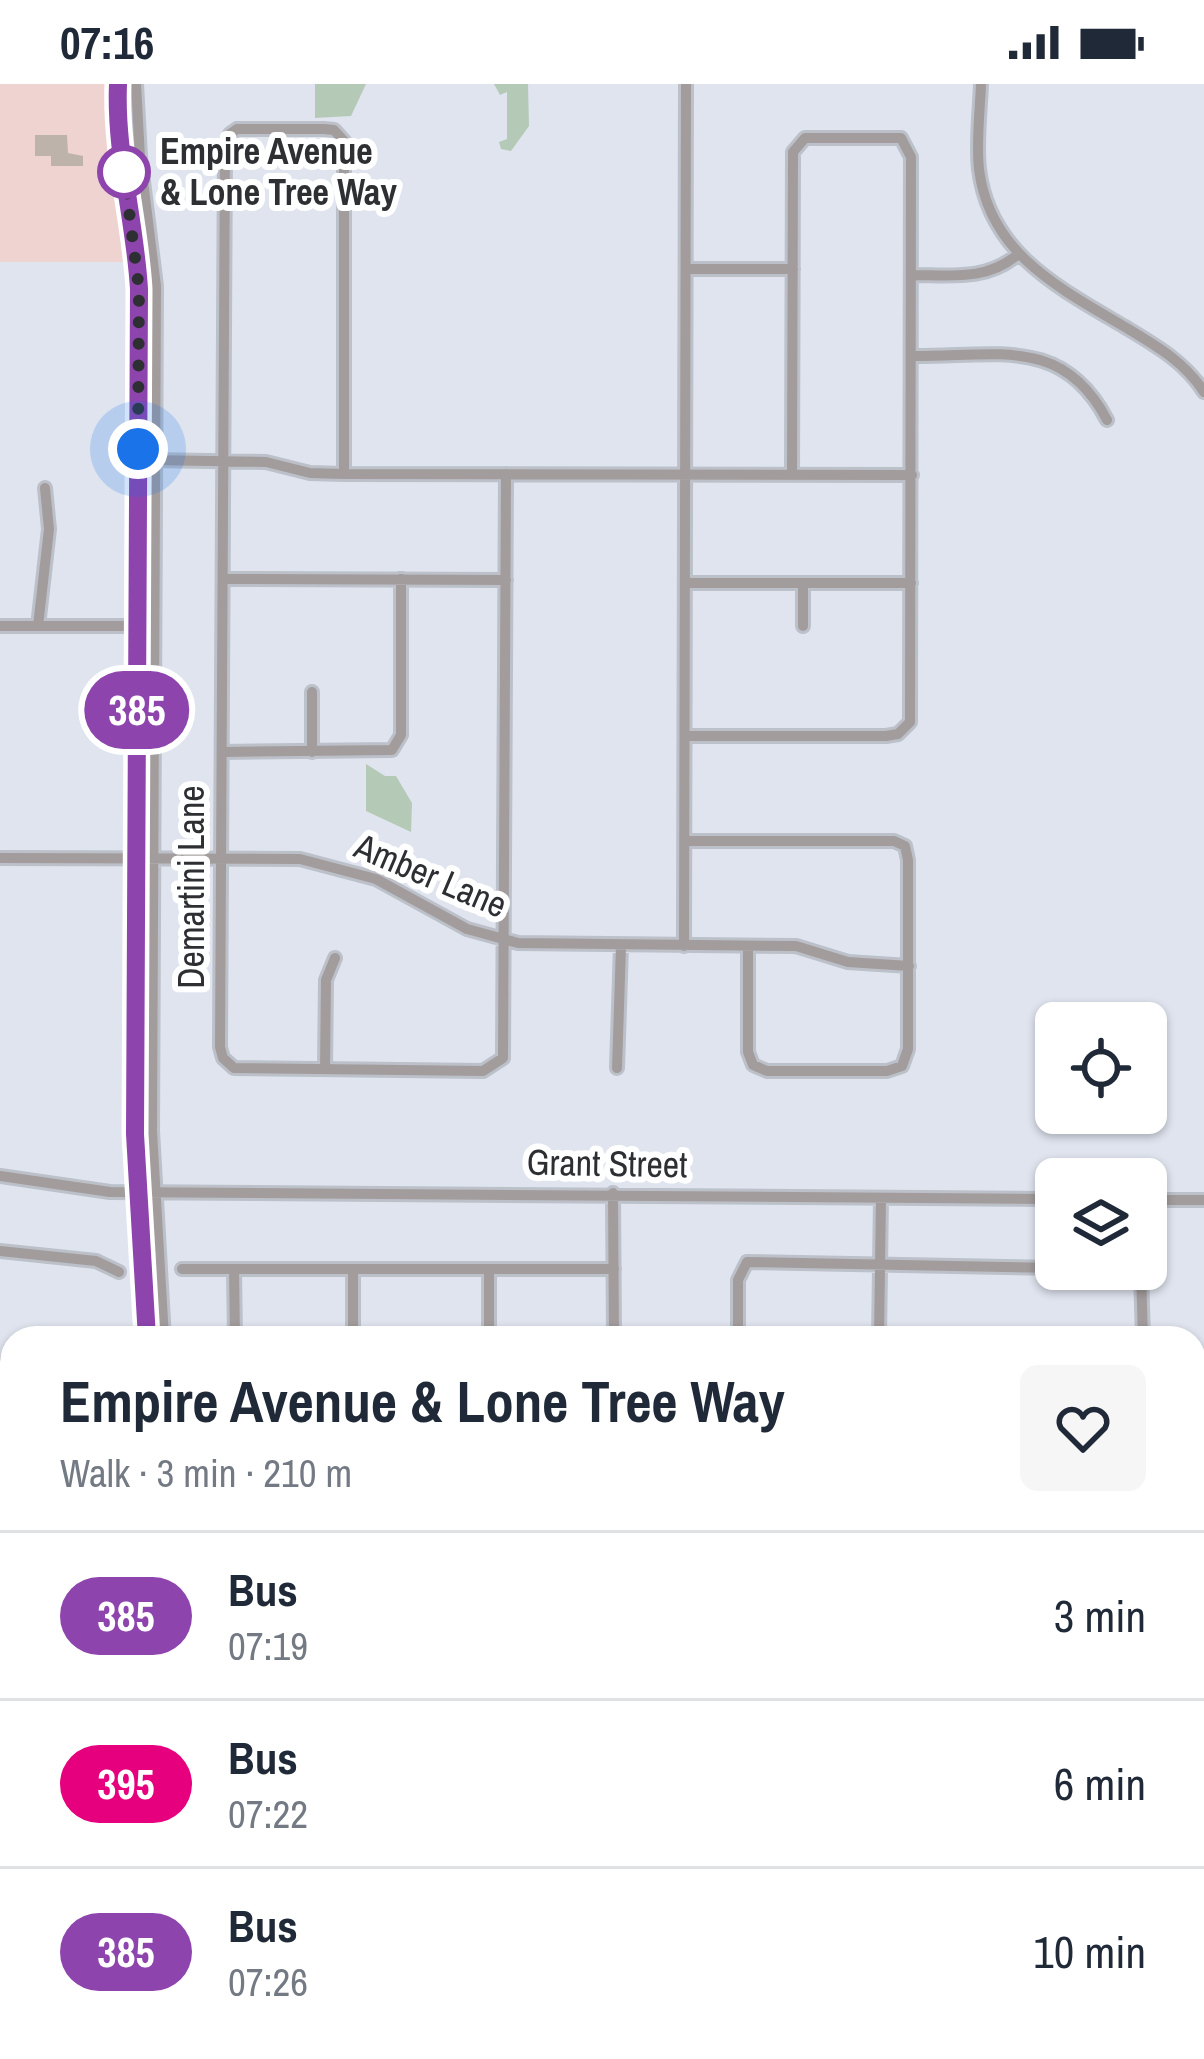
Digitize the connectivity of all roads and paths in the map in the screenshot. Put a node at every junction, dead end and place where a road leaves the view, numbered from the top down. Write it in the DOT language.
graph roads {
  1 [pos="118,84"];
  2 [pos="136,84"];
  3 [pos="686,84"];
  4 [pos="981,84"];
  5 [pos="1017,255"];
  6 [pos="687,269"];
  7 [pos="793,269"];
  8 [pos="912,275"];
  9 [pos="912,356"];
  10 [pos="1200,375"];
  11 [pos="1204,392"];
  12 [pos="1107,420"];
  13 [pos="138,460"];
  14 [pos="155,460"];
  15 [pos="223,460"];
  16 [pos="344,474"];
  17 [pos="506,474"];
  18 [pos="686,475"];
  19 [pos="792,475"];
  20 [pos="912,476"];
  21 [pos="45,488"];
  22 [pos="223,578"];
  23 [pos="401,579"];
  24 [pos="506,580"];
  25 [pos="687,583"];
  26 [pos="803,583"];
  27 [pos="911,583"];
  28 [pos="0,626"];
  29 [pos="38,626"];
  30 [pos="138,626"];
  31 [pos="803,626"];
  32 [pos="312,692"];
  33 [pos="687,736"];
  34 [pos="222,752"];
  35 [pos="312,752"];
  36 [pos="686,841"];
  37 [pos="0,857"];
  38 [pos="137,858"];
  39 [pos="154,858"];
  40 [pos="221,859"];
  41 [pos="506,941"];
  42 [pos="621,946"];
  43 [pos="685,946"];
  44 [pos="748,946"];
  45 [pos="335,958"];
  46 [pos="909,966"];
  47 [pos="617,1068"];
  48 [pos="325,1070"];
  49 [pos="0,1176"];
  50 [pos="140,1190"];
  51 [pos="158,1190"];
  52 [pos="613,1192"];
  53 [pos="880,1198"];
  54 [pos="1035,1199"];
  55 [pos="1167,1200"];
  56 [pos="1204,1200"];
  57 [pos="0,1251"];
  58 [pos="880,1267"];
  59 [pos="1035,1268"];
  60 [pos="182,1269"];
  61 [pos="234,1269"];
  62 [pos="353,1269"];
  63 [pos="489,1269"];
  64 [pos="614,1269"];
  65 [pos="119,1272"];
  66 [pos="1142,1290"];
  67 [pos="146,1326"];
  68 [pos="164,1326"];
  69 [pos="235,1326"];
  70 [pos="353,1326"];
  71 [pos="489,1326"];
  72 [pos="614,1326"];
  73 [pos="738,1326"];
  74 [pos="879,1326"];
  75 [pos="1143,1326"];
  1 -- 13 [label="street"];
  2 -- 14 [label="street"];
  3 -- 6 [label="street"];
  4 -- 5 [label="street"];
  5 -- 8 [label="street"];
  5 -- 10 [label="street"];
  6 -- 7 [label="street"];
  6 -- 18 [label="street"];
  7 -- 8 [label="street"];
  7 -- 19 [label="street"];
  8 -- 9 [label="street"];
  9 -- 12 [label="street"];
  9 -- 20 [label="street"];
  10 -- 11 [label="street"];
  13 -- 14 [label="street"];
  13 -- 30 [label="street"];
  14 -- 15 [label="street"];
  14 -- 39 [label="street"];
  15 -- 16 [label="street"];
  15 -- 16 [label="street, Demartini Lane"];
  15 -- 22 [label="street, Demartini Lane"];
  16 -- 17 [label="street"];
  17 -- 18 [label="street"];
  17 -- 24 [label="street"];
  18 -- 19 [label="street"];
  18 -- 25 [label="street"];
  19 -- 20 [label="street"];
  20 -- 27 [label="street"];
  21 -- 29 [label="street"];
  22 -- 23 [label="street"];
  22 -- 34 [label="street, Demartini Lane"];
  23 -- 24 [label="street"];
  23 -- 35 [label="street"];
  24 -- 41 [label="street"];
  25 -- 26 [label="street"];
  25 -- 33 [label="street"];
  26 -- 27 [label="street"];
  26 -- 31 [label="street"];
  27 -- 33 [label="street"];
  28 -- 29 [label="street"];
  29 -- 30 [label="street"];
  30 -- 38 [label="street"];
  32 -- 35 [label="street"];
  33 -- 36 [label="street"];
  34 -- 35 [label="street"];
  34 -- 40 [label="street, Demartini Lane"];
  36 -- 43 [label="street"];
  36 -- 46 [label="street"];
  37 -- 38 [label="street, Amber Lane"];
  38 -- 39 [label="street, Amber Lane"];
  38 -- 50 [label="street"];
  39 -- 40 [label="street, Amber Lane"];
  39 -- 51 [label="street"];
  40 -- 41 [label="street, Amber Lane"];
  40 -- 48 [label="street, Demartini Lane"];
  41 -- 42 [label="street, Amber Lane"];
  41 -- 48 [label="street"];
  42 -- 43 [label="street, Amber Lane"];
  42 -- 47 [label="street"];
  43 -- 44 [label="street, Amber Lane"];
  44 -- 46 [label="street, Amber Lane"];
  44 -- 46 [label="street"];
  45 -- 48 [label="street"];
  49 -- 50 [label="street"];
  50 -- 51 [label="street, Grant Street"];
  50 -- 67 [label="street"];
  51 -- 52 [label="street, Grant Street"];
  51 -- 68 [label="street"];
  52 -- 53 [label="street, Grant Street"];
  52 -- 64 [label="street"];
  53 -- 54 [label="street, Grant Street"];
  53 -- 58 [label="street"];
  55 -- 56 [label="street"];
  57 -- 65 [label="street"];
  58 -- 59 [label="street"];
  58 -- 73 [label="street"];
  58 -- 74 [label="street"];
  60 -- 61 [label="street"];
  61 -- 62 [label="street"];
  61 -- 69 [label="street"];
  62 -- 63 [label="street"];
  62 -- 70 [label="street"];
  63 -- 64 [label="street"];
  63 -- 71 [label="street"];
  64 -- 72 [label="street"];
  66 -- 75 [label="street"];
}
